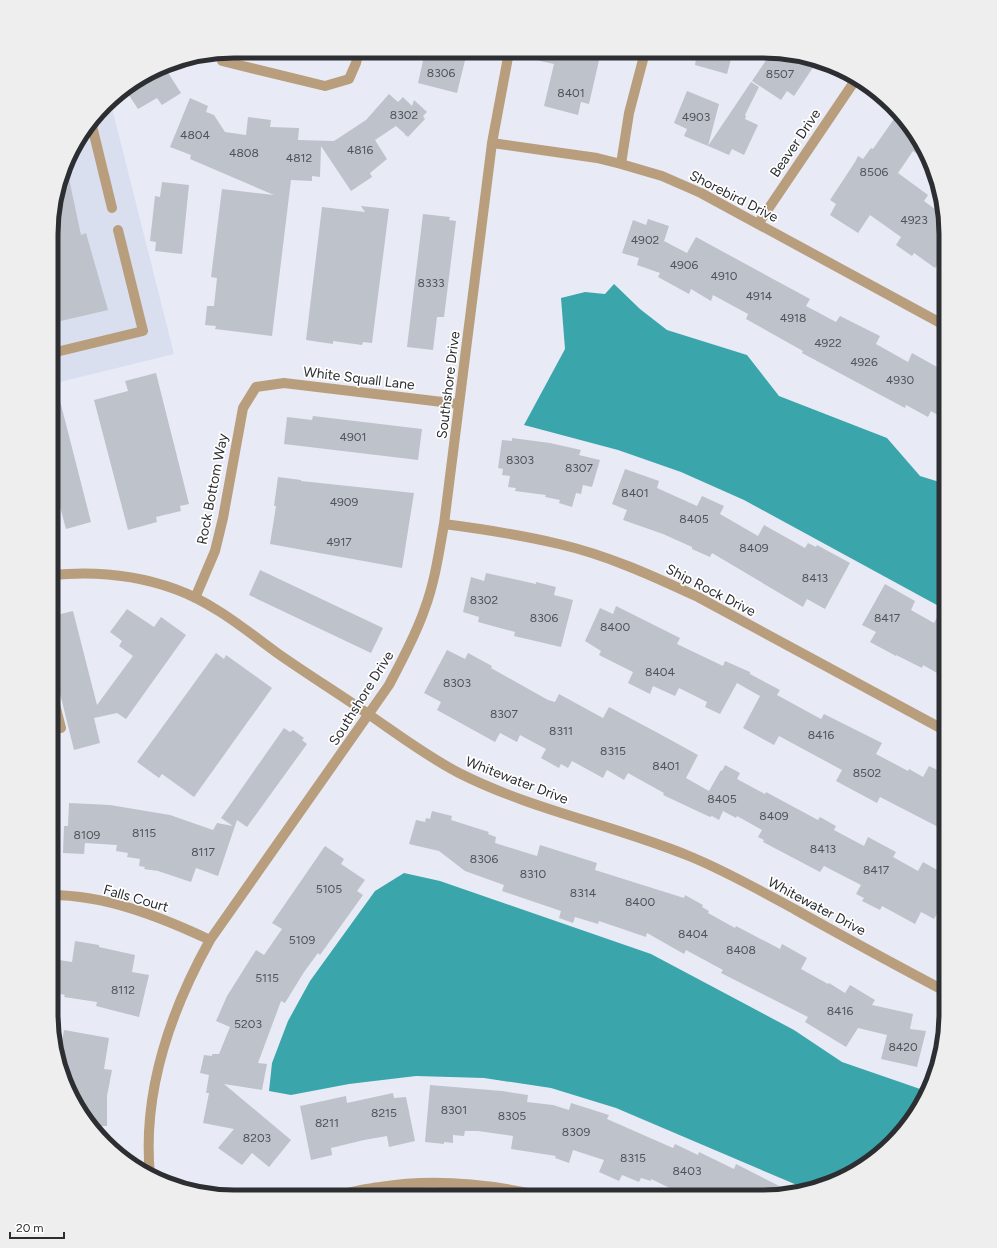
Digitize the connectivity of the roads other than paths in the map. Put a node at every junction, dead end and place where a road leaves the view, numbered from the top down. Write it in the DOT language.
graph roads {
  1 [pos="357,58"];
  2 [pos="508,58"];
  3 [pos="644,58"];
  4 [pos="222,60"];
  5 [pos="853,83"];
  6 [pos="93,129"];
  7 [pos="492,143"];
  8 [pos="621,164"];
  9 [pos="112,208"];
  10 [pos="758,224"];
  11 [pos="118,230"];
  12 [pos="939,322"];
  13 [pos="58,352"];
  14 [pos="256,387"];
  15 [pos="459,404"];
  16 [pos="444,524"];
  17 [pos="58,574"];
  18 [pos="195,598"];
  19 [pos="369,715"];
  20 [pos="58,720"];
  21 [pos="939,727"];
  22 [pos="60,728"];
  23 [pos="58,896"];
  24 [pos="210,940"];
  25 [pos="939,982"];
  26 [pos="150,1168"];
  27 [pos="361,1190"];
  28 [pos="516,1190"];
  1 -- 4 [label="street"];
  2 -- 7 [label="street, Southshore Drive"];
  3 -- 8 [label="street"];
  5 -- 10 [label="street, Beaver Drive"];
  6 -- 9 [label="street"];
  7 -- 8 [label="street, Shorebird Drive"];
  7 -- 15 [label="street, Southshore Drive"];
  8 -- 10 [label="street, Shorebird Drive"];
  10 -- 12 [label="street, Shorebird Drive"];
  11 -- 13 [label="street"];
  14 -- 15 [label="street, White Squall Lane"];
  14 -- 18 [label="street, Rock Bottom Way"];
  15 -- 16 [label="street, Southshore Drive"];
  16 -- 19 [label="street, Southshore Drive"];
  16 -- 21 [label="street, Ship Rock Drive"];
  17 -- 18 [label="street, Whitewater Drive"];
  18 -- 19 [label="street, Whitewater Drive"];
  19 -- 24 [label="street, Southshore Drive"];
  19 -- 25 [label="street, Whitewater Drive"];
  20 -- 22 [label="street"];
  23 -- 24 [label="street, Falls Court"];
  24 -- 26 [label="street, Southshore Drive"];
  27 -- 28 [label="street"];
}
